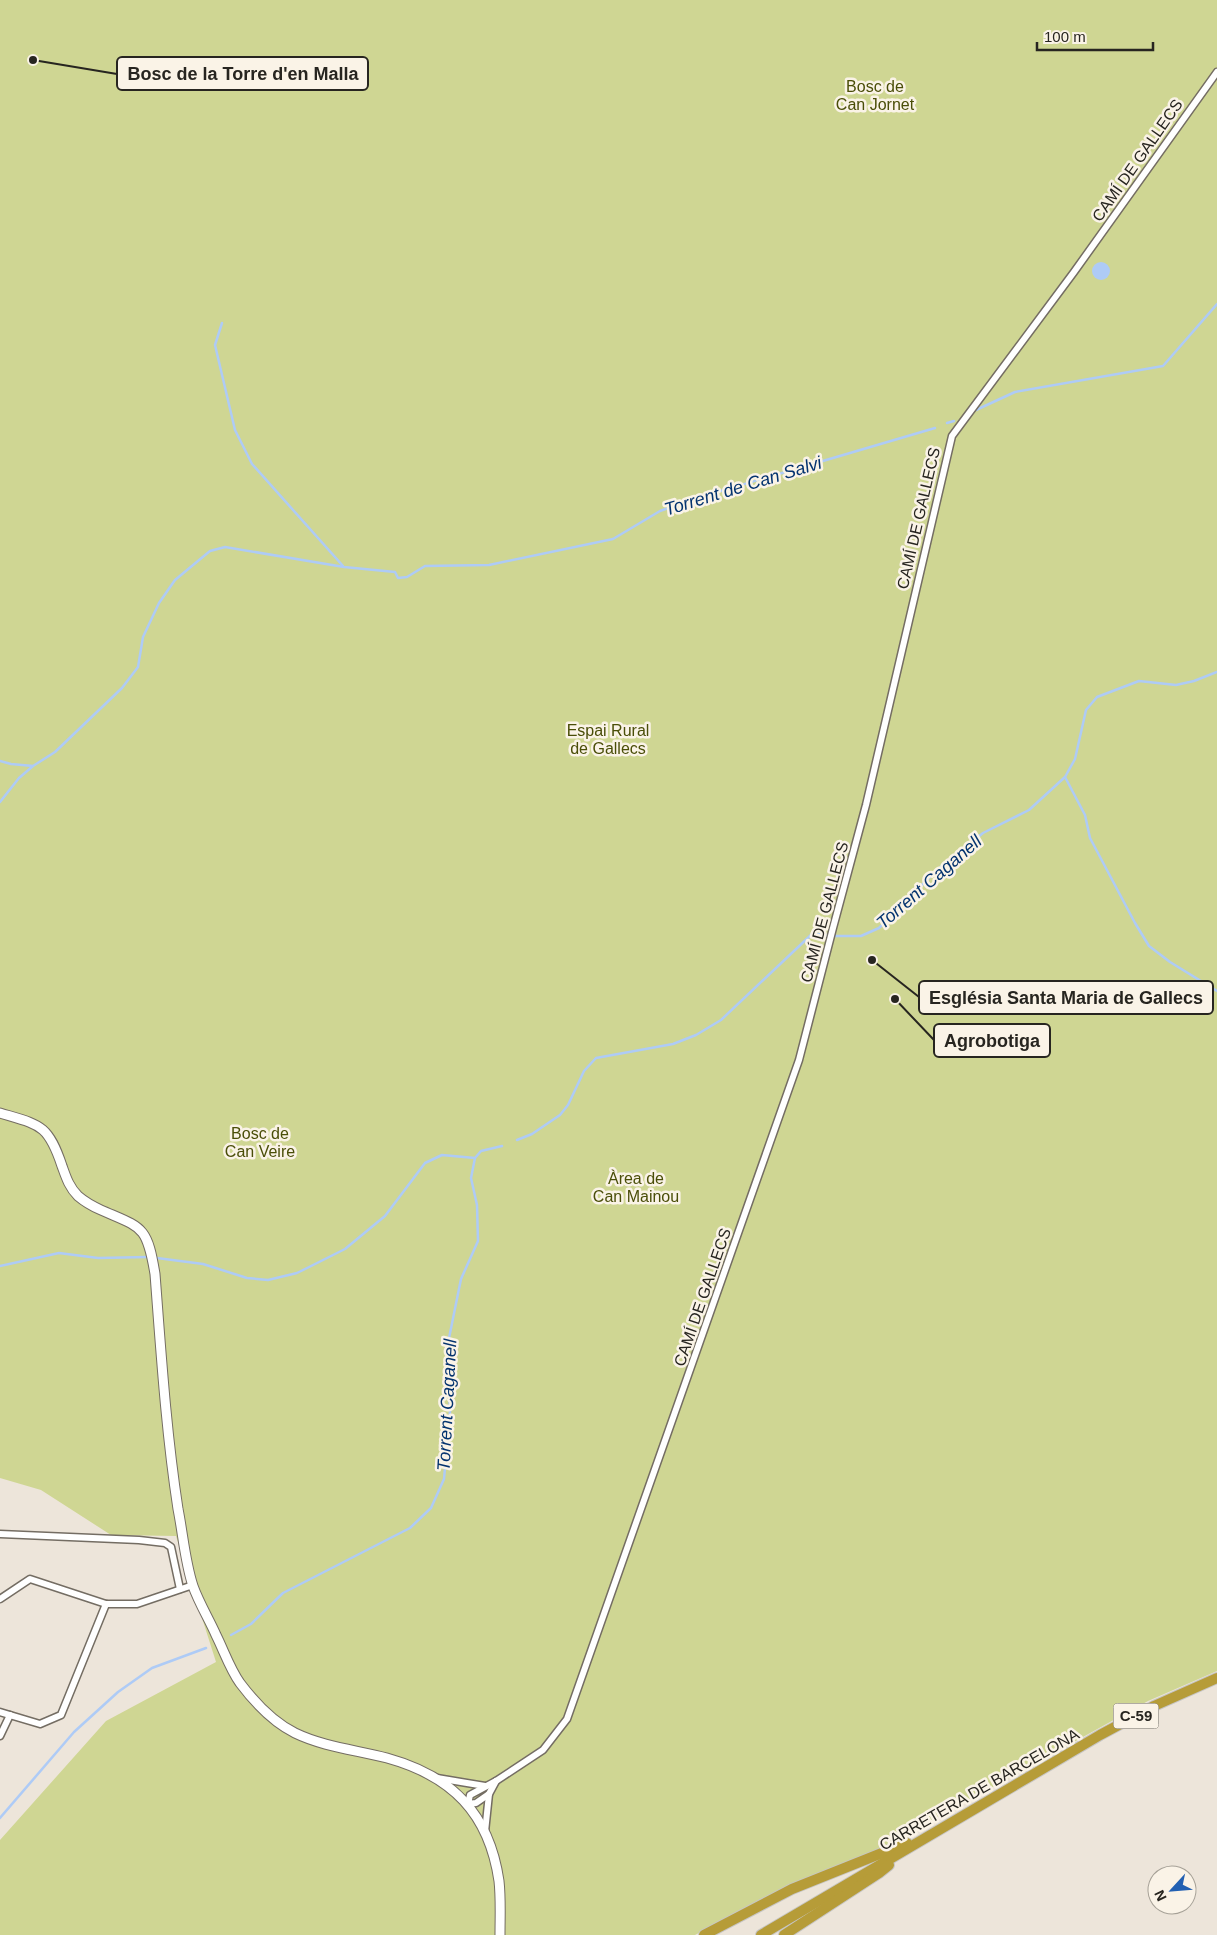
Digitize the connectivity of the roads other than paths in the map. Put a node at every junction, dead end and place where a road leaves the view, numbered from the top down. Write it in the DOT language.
graph roads {
  1 [pos="1217,72"];
  2 [pos="0,1113"];
  3 [pos="0,1534"];
  4 [pos="193,1585"];
  5 [pos="180,1589"];
  6 [pos="0,1599"];
  7 [pos="106,1604"];
  8 [pos="1217,1678"];
  9 [pos="0,1712"];
  10 [pos="10,1715"];
  11 [pos="0,1736"];
  12 [pos="437,1778"];
  13 [pos="496,1781"];
  14 [pos="485,1786"];
  15 [pos="489,1794"];
  16 [pos="468,1804"];
  17 [pos="485,1832"];
  18 [pos="928,1837"];
  19 [pos="909,1848"];
  20 [pos="500,1935"];
  21 [pos="704,1935"];
  22 [pos="761,1935"];
  23 [pos="784,1935"];
  1 -- 13 [label="street, CAMÍ DE GALLECS"];
  2 -- 4 [label="main road"];
  3 -- 5 [label="street"];
  4 -- 5 [label="street"];
  4 -- 12 [label="main road"];
  5 -- 7 [label="street"];
  6 -- 7 [label="street"];
  7 -- 10 [label="street"];
  8 -- 18 [label="highway, CARRETERA DE BARCELONA / C-59"];
  9 -- 10 [label="street"];
  10 -- 11 [label="street"];
  12 -- 14 [label="street"];
  12 -- 16 [label="main road"];
  13 -- 14 [label="street, CAMÍ DE GALLECS"];
  13 -- 15 [label="street, CAMÍ DE GALLECS"];
  14 -- 16 [label="street, CAMÍ DE GALLECS"];
  15 -- 16 [label="street"];
  15 -- 17 [label="street, CAMÍ DE GALLECS"];
  16 -- 17 [label="main road"];
  17 -- 20 [label="main road"];
  18 -- 19 [label="highway, CARRETERA DE BARCELONA / C-59"];
  18 -- 21 [label="highway"];
  19 -- 22 [label="highway, CARRETERA DE BARCELONA / C-59"];
  19 -- 23 [label="highway"];
}
